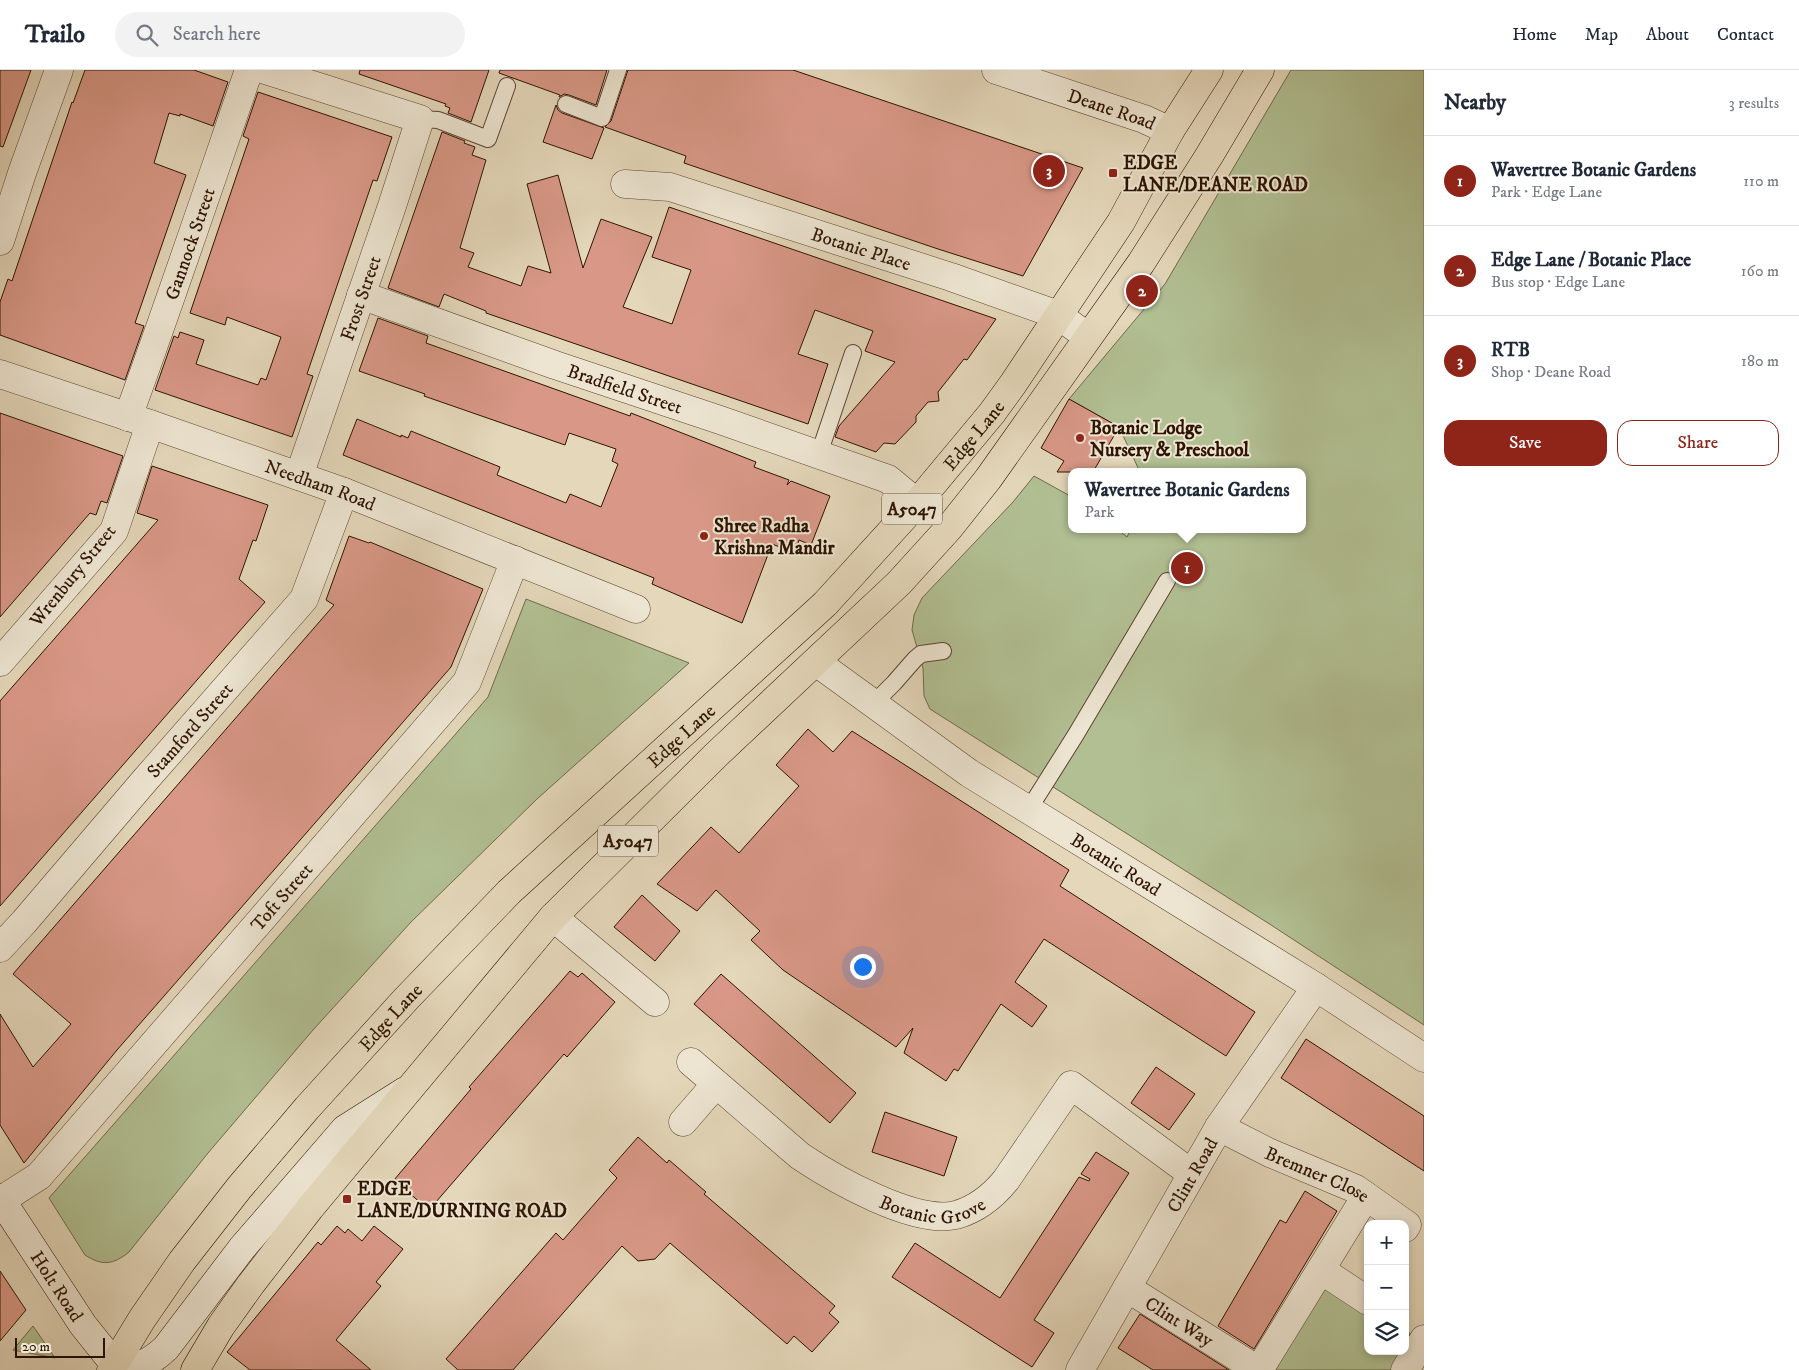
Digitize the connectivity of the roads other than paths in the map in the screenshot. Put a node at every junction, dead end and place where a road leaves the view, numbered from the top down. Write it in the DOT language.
graph roads {
  1 [pos="59,70"];
  2 [pos="250,70"];
  3 [pos="265,70"];
  4 [pos="618,70"];
  5 [pos="996,70"];
  6 [pos="1209,70"];
  7 [pos="1260,70"];
  8 [pos="507,86"];
  9 [pos="566,104"];
  10 [pos="420,119"];
  11 [pos="1170,131"];
  12 [pos="626,184"];
  13 [pos="0,241"];
  14 [pos="361,295"];
  15 [pos="1058,315"];
  16 [pos="1088,337"];
  17 [pos="853,353"];
  18 [pos="0,374"];
  19 [pos="139,421"];
  20 [pos="819,454"];
  21 [pos="299,476"];
  22 [pos="344,492"];
  23 [pos="917,503"];
  24 [pos="515,560"];
  25 [pos="1167,581"];
  26 [pos="636,609"];
  27 [pos="943,650"];
  28 [pos="0,662"];
  29 [pos="816,662"];
  30 [pos="873,704"];
  31 [pos="1029,809"];
  32 [pos="553,917"];
  33 [pos="0,948"];
  34 [pos="1316,987"];
  35 [pos="655,1002"];
  36 [pos="1424,1058"];
  37 [pos="691,1062"];
  38 [pos="716,1084"];
  39 [pos="408,1088"];
  40 [pos="683,1122"];
  41 [pos="1219,1127"];
  42 [pos="1192,1174"];
  43 [pos="1366,1196"];
  44 [pos="0,1200"];
  45 [pos="1400,1220"];
  46 [pos="1321,1270"];
  47 [pos="1127,1288"];
  48 [pos="1364,1298"];
  49 [pos="1409,1329"];
  50 [pos="1424,1339"];
  51 [pos="115,1368"];
  52 [pos="195,1370"];
  53 [pos="1080,1370"];
  54 [pos="1259,1370"];
  55 [pos="1405,1370"];
  1 -- 13 [label="street"];
  2 -- 19 [label="street, Gannock Street"];
  3 -- 10 [label="street"];
  4 -- 9 [label="lane"];
  5 -- 11 [label="street, Deane Road"];
  6 -- 11 [label="highway, Edge Lane / A5047"];
  7 -- 16 [label="highway, Edge Lane / A5047"];
  8 -- 10 [label="lane"];
  10 -- 14 [label="street, Frost Street"];
  11 -- 15 [label="highway, Edge Lane / A5047"];
  12 -- 15 [label="street, Botanic Place"];
  14 -- 20 [label="street, Bradfield Street"];
  14 -- 21 [label="street, Frost Street"];
  15 -- 16 [label="street, Botanic Place"];
  15 -- 23 [label="highway, Edge Lane / A5047"];
  16 -- 29 [label="highway, Edge Lane / A5047"];
  17 -- 20 [label="lane"];
  18 -- 19 [label="street, Needham Road"];
  19 -- 21 [label="street, Needham Road"];
  19 -- 28 [label="street, Wrenbury Street"];
  20 -- 23 [label="street, Bradfield Street"];
  21 -- 22 [label="street, Needham Road"];
  22 -- 24 [label="street, Needham Road"];
  22 -- 33 [label="street, Stamford Street"];
  23 -- 51 [label="highway, Edge Lane / A5047"];
  24 -- 26 [label="street, Needham Road"];
  24 -- 44 [label="street, Toft Street"];
  25 -- 31 [label="lane"];
  27 -- 30 [label="lane"];
  29 -- 30 [label="street, Botanic Road"];
  29 -- 32 [label="highway, Edge Lane / A5047"];
  30 -- 31 [label="street, Botanic Road"];
  31 -- 34 [label="street, Botanic Road"];
  32 -- 35 [label="street"];
  32 -- 39 [label="highway, Edge Lane / A5047"];
  34 -- 36 [label="street, Botanic Road"];
  34 -- 41 [label="street, Clint Road"];
  37 -- 38 [label="street, Botanic Grove"];
  38 -- 40 [label="street"];
  38 -- 42 [label="street, Botanic Grove"];
  39 -- 51 [label="street"];
  39 -- 52 [label="highway, Edge Lane / A5047"];
  41 -- 42 [label="street, Clint Road"];
  41 -- 43 [label="street, Bremner Close"];
  42 -- 47 [label="street, Clint Road"];
  43 -- 45 [label="street, Bremner Close"];
  43 -- 46 [label="street"];
  44 -- 51 [label="street, Holt Road"];
  46 -- 48 [label="street"];
  46 -- 54 [label="street"];
  47 -- 53 [label="street, Clint Road"];
  47 -- 54 [label="street, Clint Way"];
  49 -- 50 [label="street"];
  50 -- 55 [label="street"];
}
